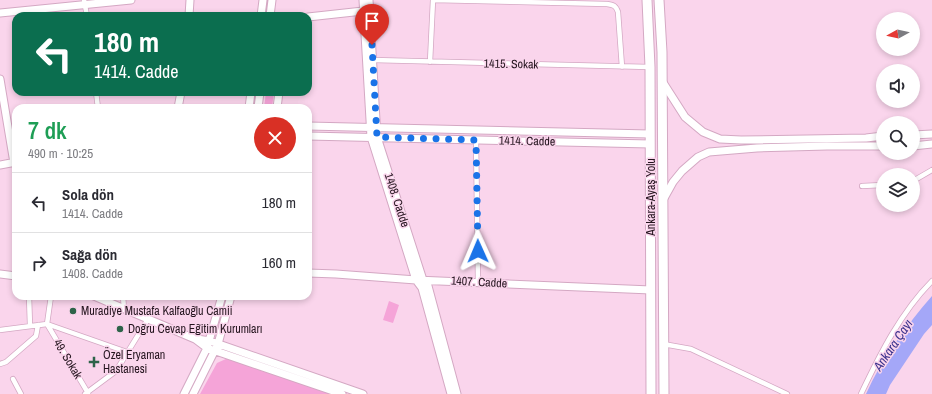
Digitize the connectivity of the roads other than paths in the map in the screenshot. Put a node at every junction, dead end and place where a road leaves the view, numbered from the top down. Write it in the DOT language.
graph roads {
  1 [pos="131,0"];
  2 [pos="190,0"];
  3 [pos="263,0"];
  4 [pos="272,0"];
  5 [pos="363,0"];
  6 [pos="369,0"];
  7 [pos="647,0"];
  8 [pos="660,0"];
  9 [pos="85,2"];
  10 [pos="363,11"];
  11 [pos="86,12"];
  12 [pos="189,12"];
  13 [pos="262,12"];
  14 [pos="270,12"];
  15 [pos="0,13"];
  16 [pos="312,17"];
  17 [pos="373,60"];
  18 [pos="430,62"];
  19 [pos="622,67"];
  20 [pos="650,68"];
  21 [pos="0,79"];
  22 [pos="662,81"];
  23 [pos="312,126"];
  24 [pos="373,128"];
  25 [pos="920,134"];
  26 [pos="932,134"];
  27 [pos="312,136"];
  28 [pos="374,137"];
  29 [pos="876,137"];
  30 [pos="650,139"];
  31 [pos="476,140"];
  32 [pos="932,144"];
  33 [pos="12,145"];
  34 [pos="920,145"];
  35 [pos="876,146"];
  36 [pos="12,163"];
  37 [pos="0,165"];
  38 [pos="932,170"];
  39 [pos="920,177"];
  40 [pos="876,185"];
  41 [pos="862,186"];
  42 [pos="662,202"];
  43 [pos="312,273"];
  44 [pos="0,274"];
  45 [pos="12,276"];
  46 [pos="420,280"];
  47 [pos="932,281"];
  48 [pos="478,282"];
  49 [pos="651,290"];
  50 [pos="29,300"];
  51 [pos="50,300"];
  52 [pos="103,300"];
  53 [pos="123,300"];
  54 [pos="221,300"];
  55 [pos="230,300"];
  56 [pos="124,309"];
  57 [pos="148,319"];
  58 [pos="47,324"];
  59 [pos="38,325"];
  60 [pos="30,326"];
  61 [pos="0,330"];
  62 [pos="208,344"];
  63 [pos="663,344"];
  64 [pos="217,347"];
  65 [pos="127,352"];
  66 [pos="0,364"];
  67 [pos="13,379"];
  68 [pos="87,393"];
  69 [pos="21,394"];
  70 [pos="184,394"];
  71 [pos="193,394"];
  72 [pos="342,394"];
  73 [pos="363,394"];
  74 [pos="451,394"];
  75 [pos="457,394"];
  76 [pos="651,394"];
  77 [pos="664,394"];
  78 [pos="787,394"];
  79 [pos="861,394"];
  1 -- 9 [label="main road"];
  2 -- 12 [label="main road"];
  3 -- 13 [label="main road"];
  4 -- 14 [label="main road"];
  5 -- 10 [label="main road, 1408. Cadde"];
  6 -- 17 [label="main road, 1408. Cadde"];
  7 -- 20 [label="highway, Ankara-Ayaş Yolu"];
  8 -- 22 [label="highway, Ankara-Ayaş Yolu"];
  9 -- 11 [label="street"];
  9 -- 15 [label="main road"];
  10 -- 16 [label="main road"];
  10 -- 24 [label="main road, 1408. Cadde"];
  17 -- 18 [label="street, 1415. Sokak"];
  17 -- 24 [label="main road, 1408. Cadde"];
  18 -- 19 [label="street, 1415. Sokak"];
  18 -- 19 [label="street"];
  19 -- 20 [label="street, 1415. Sokak"];
  20 -- 30 [label="highway, Ankara-Ayaş Yolu"];
  21 -- 33 [label="main road"];
  22 -- 29 [label="main road"];
  22 -- 42 [label="highway, Ankara-Ayaş Yolu"];
  23 -- 24 [label="main road, 1414. Cadde"];
  24 -- 28 [label="main road, 1408. Cadde"];
  24 -- 30 [label="main road, 1414. Cadde"];
  25 -- 26 [label="main road"];
  27 -- 28 [label="main road, 1414. Cadde"];
  28 -- 31 [label="main road, 1414. Cadde"];
  28 -- 46 [label="main road, 1408. Cadde"];
  30 -- 31 [label="main road, 1414. Cadde"];
  30 -- 49 [label="highway, Ankara-Ayaş Yolu"];
  31 -- 48 [label="street"];
  32 -- 34 [label="main road"];
  35 -- 42 [label="main road"];
  36 -- 37 [label="main road"];
  38 -- 39 [label="street"];
  40 -- 41 [label="street"];
  42 -- 63 [label="highway, Ankara-Ayaş Yolu"];
  43 -- 46 [label="main road, 1407. Cadde"];
  44 -- 45 [label="main road"];
  46 -- 48 [label="main road, 1407. Cadde"];
  46 -- 74 [label="main road, 1408. Cadde"];
  46 -- 75 [label="main road, 1408. Cadde"];
  47 -- 79 [label="street"];
  48 -- 49 [label="main road, 1407. Cadde"];
  49 -- 76 [label="highway, Ankara-Ayaş Yolu"];
  50 -- 60 [label="street"];
  51 -- 58 [label="street"];
  52 -- 56 [label="main road"];
  53 -- 56 [label="street"];
  54 -- 62 [label="main road"];
  55 -- 64 [label="main road"];
  56 -- 57 [label="main road"];
  57 -- 62 [label="main road"];
  57 -- 65 [label="street"];
  58 -- 59 [label="street"];
  58 -- 65 [label="street"];
  58 -- 68 [label="street, 49. Sokak"];
  59 -- 60 [label="street"];
  59 -- 66 [label="street"];
  60 -- 61 [label="street"];
  62 -- 64 [label="main road"];
  62 -- 70 [label="main road"];
  63 -- 77 [label="highway, Ankara-Ayaş Yolu"];
  63 -- 78 [label="street"];
  64 -- 71 [label="main road"];
  64 -- 72 [label="main road"];
  64 -- 73 [label="main road"];
  65 -- 68 [label="street"];
  67 -- 69 [label="street"];
}
